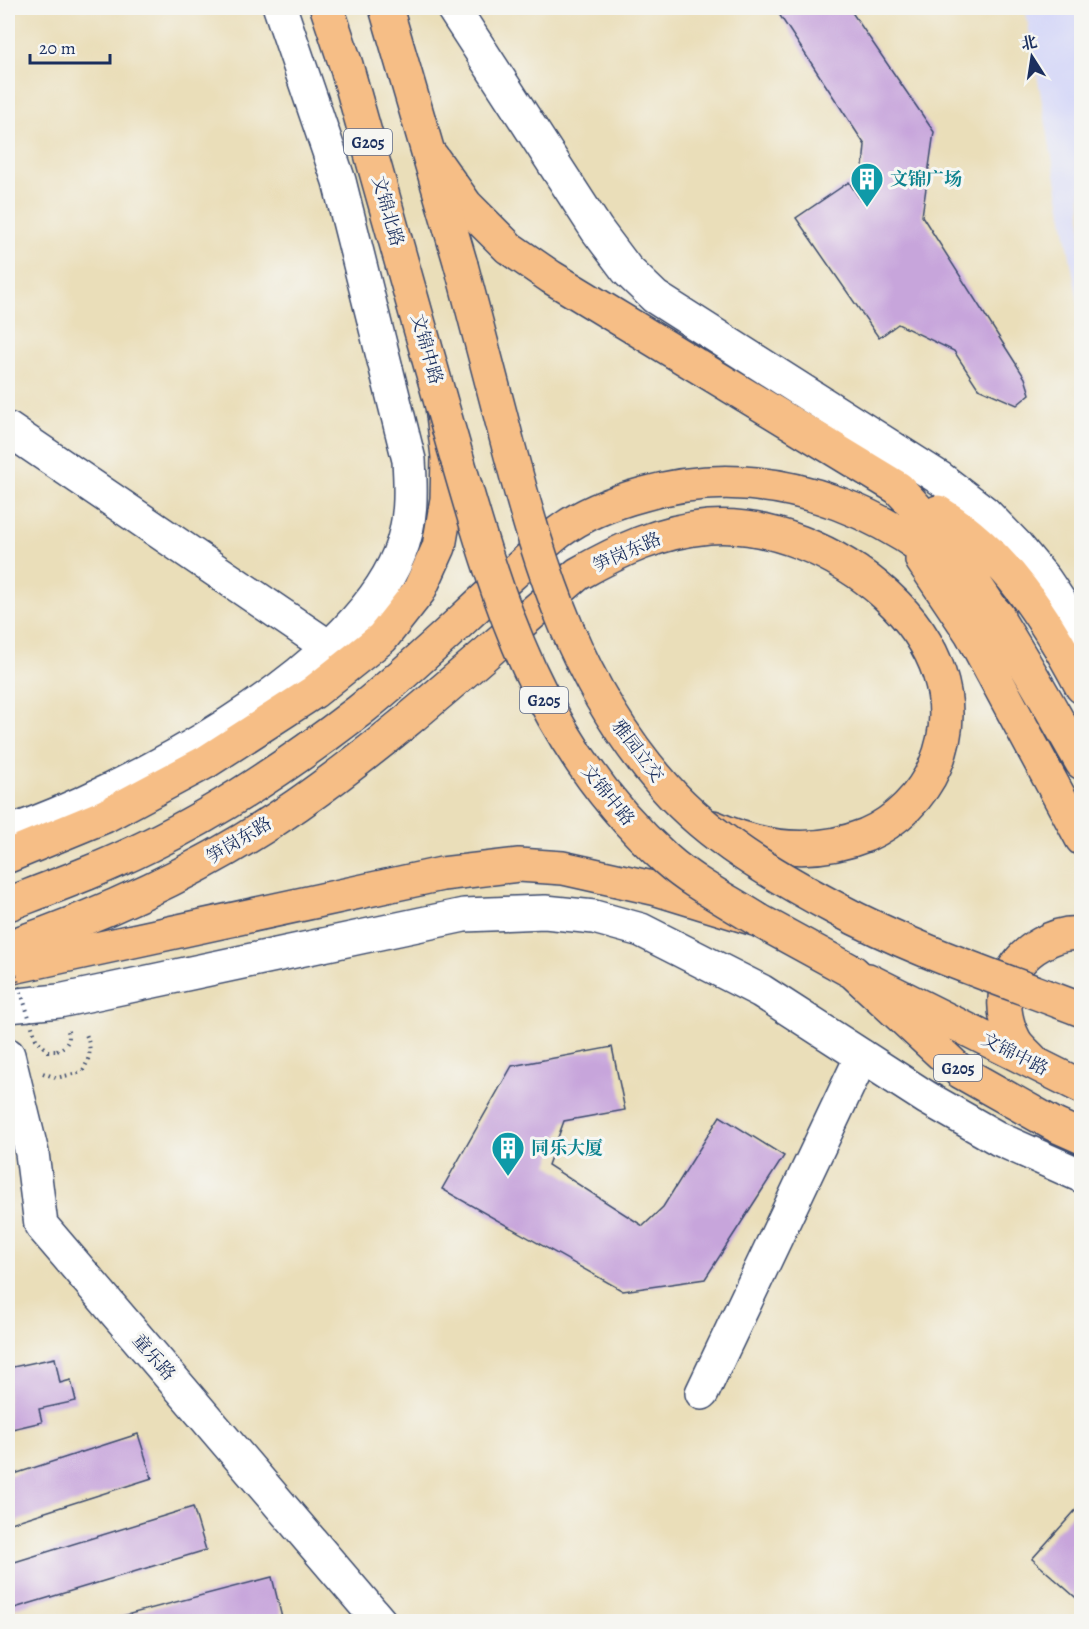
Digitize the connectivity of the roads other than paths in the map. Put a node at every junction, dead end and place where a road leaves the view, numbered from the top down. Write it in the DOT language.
graph roads {
  1 [pos="280,8"];
  2 [pos="327,8"];
  3 [pos="386,8"];
  4 [pos="402,8"];
  5 [pos="453,8"];
  6 [pos="399,47"];
  7 [pos="429,153"];
  8 [pos="406,278"];
  9 [pos="442,406"];
  10 [pos="8,429"];
  11 [pos="898,488"];
  12 [pos="899,531"];
  13 [pos="998,616"];
  14 [pos="1082,635"];
  15 [pos="330,648"];
  16 [pos="1082,687"];
  17 [pos="1082,763"];
  18 [pos="703,822"];
  19 [pos="8,833"];
  20 [pos="1082,839"];
  21 [pos="8,856"];
  22 [pos="8,904"];
  23 [pos="758,920"];
  24 [pos="1082,934"];
  25 [pos="8,947"];
  26 [pos="8,968"];
  27 [pos="853,972"];
  28 [pos="8,1006"];
  29 [pos="1082,1010"];
  30 [pos="18,1047"];
  31 [pos="862,1056"];
  32 [pos="1036,1064"];
  33 [pos="1082,1087"];
  34 [pos="1082,1137"];
  35 [pos="1082,1176"];
  36 [pos="702,1393"];
  37 [pos="380,1622"];
  1 -- 15 [label="street"];
  2 -- 8 [label="main road, 文锦北路 / G205"];
  3 -- 6 [label="main road, G205"];
  4 -- 6 [label="street"];
  5 -- 14 [label="street"];
  6 -- 7 [label="main road, G205"];
  7 -- 11 [label="main road"];
  7 -- 18 [label="main road, 雅园立交 / G205, bridge"];
  8 -- 9 [label="main road, 文锦中路 / G205"];
  9 -- 21 [label="main road, bridge"];
  9 -- 23 [label="main road, 文锦中路 / G205, bridge"];
  10 -- 15 [label="street"];
  11 -- 13 [label="main road"];
  11 -- 16 [label="main road"];
  12 -- 13 [label="main road"];
  12 -- 20 [label="main road"];
  12 -- 22 [label="main road"];
  13 -- 17 [label="main road"];
  15 -- 19 [label="street"];
  18 -- 25 [label="main road, 笋岗东路"];
  18 -- 29 [label="main road, 雅园立交 / G205, bridge"];
  23 -- 26 [label="main road, bridge"];
  23 -- 27 [label="main road, 文锦中路 / G205"];
  24 -- 32 [label="main road"];
  27 -- 32 [label="main road, 文锦中路"];
  27 -- 34 [label="main road, G205"];
  28 -- 31 [label="street"];
  30 -- 37 [label="street, 童乐路"];
  31 -- 35 [label="street"];
  31 -- 36 [label="street"];
  32 -- 33 [label="main road, 文锦中路"];
}
